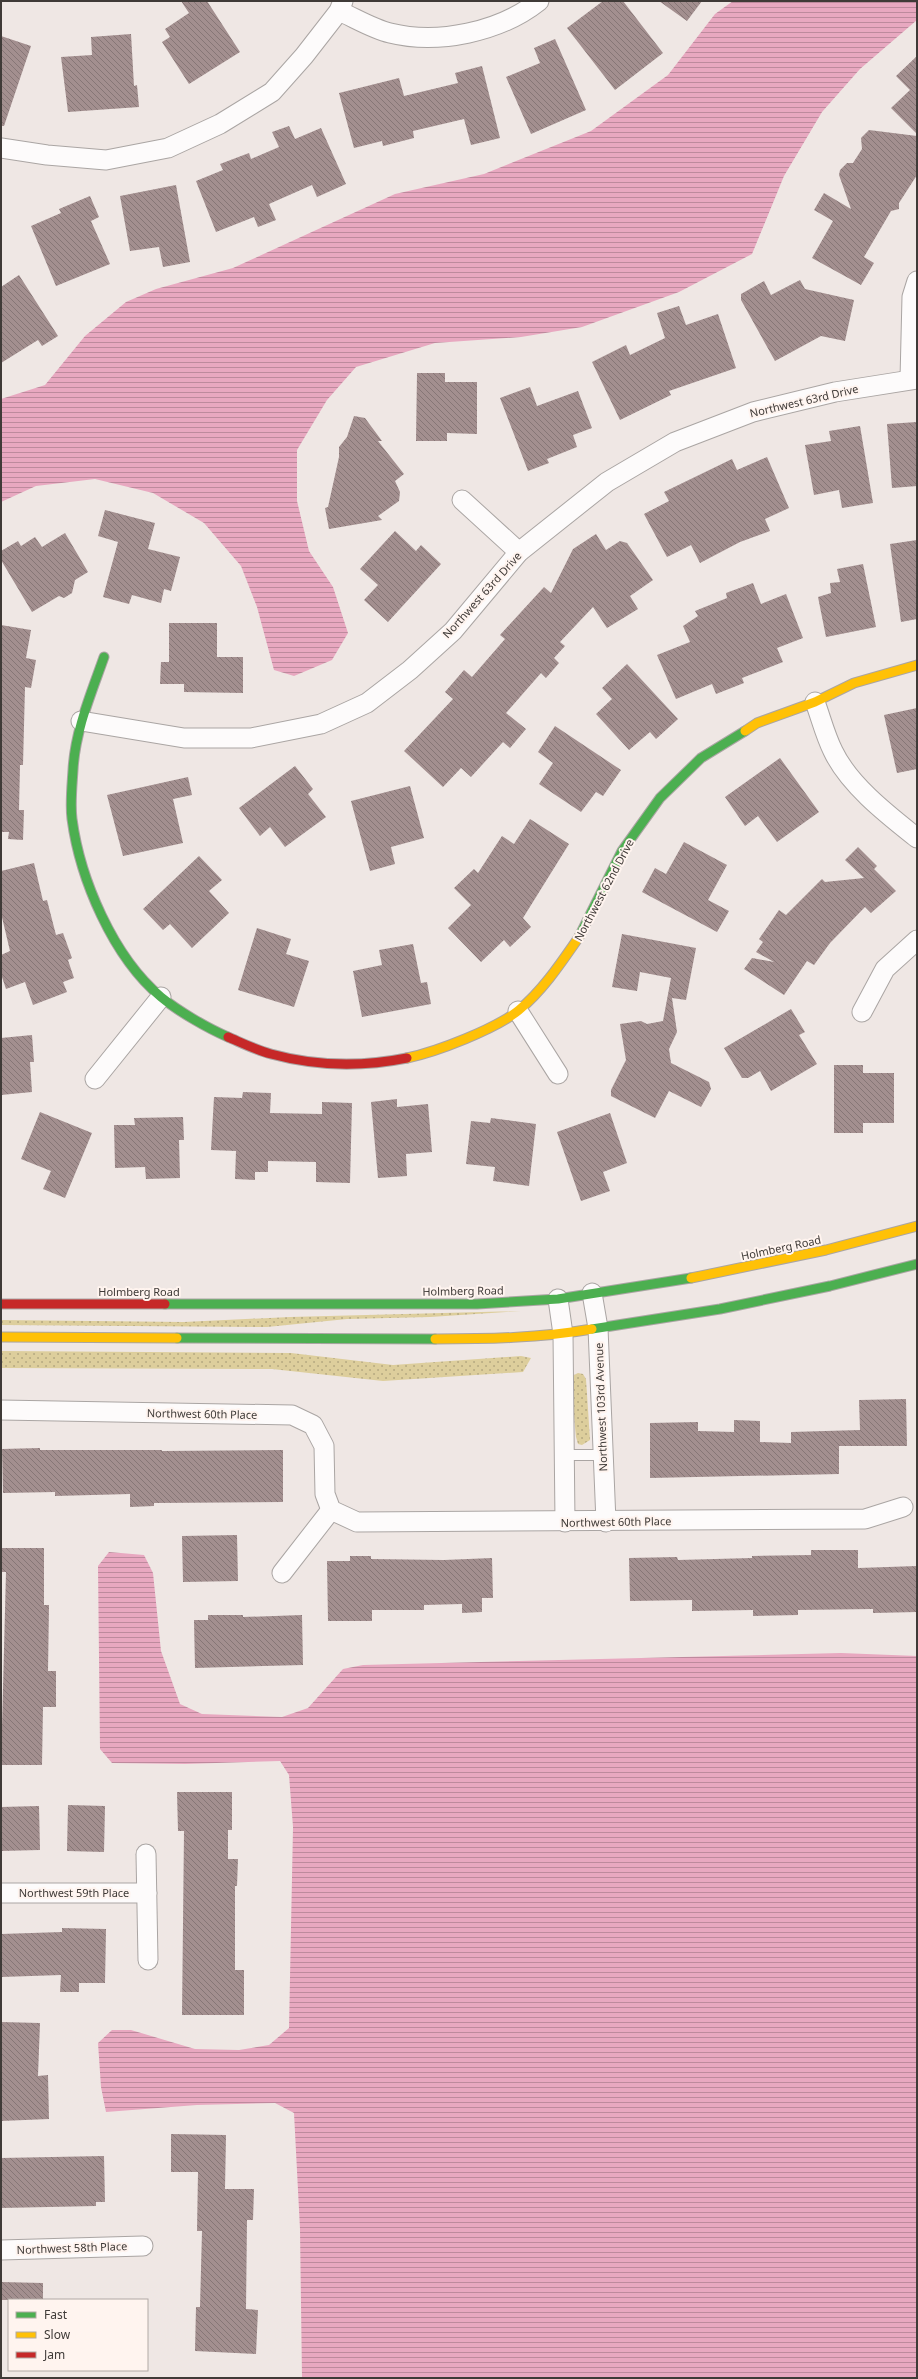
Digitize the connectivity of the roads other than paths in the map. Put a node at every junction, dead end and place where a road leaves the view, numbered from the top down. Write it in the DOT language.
graph roads {
  1 [pos="539,1"];
  2 [pos="341,6"];
  3 [pos="1,148"];
  4 [pos="917,281"];
  5 [pos="914,379"];
  6 [pos="462,500"];
  7 [pos="519,552"];
  8 [pos="104,656"];
  9 [pos="917,665"];
  10 [pos="815,702"];
  11 [pos="81,721"];
  12 [pos="917,838"];
  13 [pos="917,940"];
  14 [pos="161,997"];
  15 [pos="518,1011"];
  16 [pos="862,1012"];
  17 [pos="558,1074"];
  18 [pos="95,1079"];
  19 [pos="917,1226"];
  20 [pos="917,1264"];
  21 [pos="592,1293"];
  22 [pos="558,1299"];
  23 [pos="1,1304"];
  24 [pos="598,1328"];
  25 [pos="563,1334"];
  26 [pos="1,1337"];
  27 [pos="1,1410"];
  28 [pos="564,1455"];
  29 [pos="603,1455"];
  30 [pos="903,1507"];
  31 [pos="331,1510"];
  32 [pos="565,1522"];
  33 [pos="606,1522"];
  34 [pos="282,1572"];
  35 [pos="146,1854"];
  36 [pos="1,1893"];
  37 [pos="147,1893"];
  38 [pos="148,1960"];
  39 [pos="143,2246"];
  40 [pos="1,2250"];
  1 -- 2 [label="street"];
  2 -- 3 [label="street"];
  4 -- 5 [label="street"];
  5 -- 7 [label="street, Northwest 63rd Drive"];
  6 -- 7 [label="street"];
  7 -- 11 [label="street, Northwest 63rd Drive"];
  8 -- 11 [label="street, Northwest 62nd Drive"];
  9 -- 10 [label="street, Northwest 62nd Drive"];
  10 -- 12 [label="street"];
  10 -- 15 [label="street, Northwest 62nd Drive"];
  11 -- 14 [label="street, Northwest 62nd Drive"];
  13 -- 16 [label="street"];
  14 -- 15 [label="street, Northwest 62nd Drive"];
  14 -- 18 [label="street"];
  15 -- 17 [label="street"];
  19 -- 21 [label="street, Holmberg Road"];
  20 -- 24 [label="street"];
  21 -- 22 [label="street, Holmberg Road"];
  21 -- 24 [label="street, Northwest 103rd Avenue"];
  22 -- 23 [label="street, Holmberg Road"];
  22 -- 25 [label="street"];
  24 -- 25 [label="street"];
  24 -- 29 [label="street, Northwest 103rd Avenue"];
  25 -- 26 [label="street"];
  25 -- 28 [label="street"];
  27 -- 31 [label="street, Northwest 60th Place"];
  28 -- 29 [label="lane"];
  28 -- 32 [label="street"];
  29 -- 33 [label="street, Northwest 103rd Avenue"];
  30 -- 33 [label="street, Northwest 60th Place"];
  31 -- 32 [label="street, Northwest 60th Place"];
  31 -- 34 [label="street"];
  32 -- 33 [label="street, Northwest 60th Place"];
  35 -- 37 [label="street"];
  36 -- 37 [label="street, Northwest 59th Place"];
  37 -- 38 [label="street"];
  39 -- 40 [label="street, Northwest 58th Place"];
}
